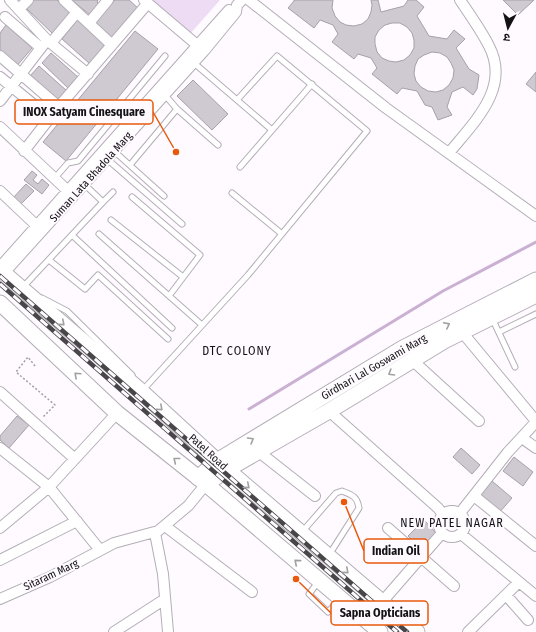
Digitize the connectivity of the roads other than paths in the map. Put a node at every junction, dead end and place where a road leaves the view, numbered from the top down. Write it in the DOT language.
graph roads {
  1 [pos="28,0"];
  2 [pos="64,0"];
  3 [pos="108,0"];
  4 [pos="250,0"];
  5 [pos="460,0"];
  6 [pos="146,2"];
  7 [pos="239,3"];
  8 [pos="15,5"];
  9 [pos="77,12"];
  10 [pos="3,19"];
  11 [pos="89,23"];
  12 [pos="49,41"];
  13 [pos="112,45"];
  14 [pos="41,48"];
  15 [pos="201,48"];
  16 [pos="0,56"];
  17 [pos="165,56"];
  18 [pos="194,63"];
  19 [pos="21,74"];
  20 [pos="88,74"];
  21 [pos="0,77"];
  22 [pos="312,84"];
  23 [pos="11,86"];
  24 [pos="165,95"];
  25 [pos="237,100"];
  26 [pos="0,101"];
  27 [pos="59,107"];
  28 [pos="177,109"];
  29 [pos="50,118"];
  30 [pos="0,127"];
  31 [pos="272,130"];
  32 [pos="218,144"];
  33 [pos="24,151"];
  34 [pos="449,153"];
  35 [pos="110,155"];
  36 [pos="130,165"];
  37 [pos="240,167"];
  38 [pos="54,179"];
  39 [pos="84,184"];
  40 [pos="0,191"];
  41 [pos="68,191"];
  42 [pos="112,192"];
  43 [pos="232,193"];
  44 [pos="164,196"];
  45 [pos="132,197"];
  46 [pos="103,202"];
  47 [pos="536,216"];
  48 [pos="111,220"];
  49 [pos="182,224"];
  50 [pos="37,226"];
  51 [pos="99,234"];
  52 [pos="282,234"];
  53 [pos="72,236"];
  54 [pos="49,260"];
  55 [pos="1,270"];
  56 [pos="183,278"];
  57 [pos="536,280"];
  58 [pos="22,289"];
  59 [pos="169,296"];
  60 [pos="536,296"];
  61 [pos="0,302"];
  62 [pos="536,314"];
  63 [pos="492,317"];
  64 [pos="202,325"];
  65 [pos="172,328"];
  66 [pos="462,332"];
  67 [pos="499,332"];
  68 [pos="168,340"];
  69 [pos="412,360"];
  70 [pos="515,367"];
  71 [pos="0,392"];
  72 [pos="142,392"];
  73 [pos="329,411"];
  74 [pos="117,413"];
  75 [pos="534,416"];
  76 [pos="479,421"];
  77 [pos="522,438"];
  78 [pos="0,448"];
  79 [pos="536,448"];
  80 [pos="259,452"];
  81 [pos="75,458"];
  82 [pos="223,465"];
  83 [pos="202,481"];
  84 [pos="49,486"];
  85 [pos="315,496"];
  86 [pos="474,496"];
  87 [pos="460,513"];
  88 [pos="443,514"];
  89 [pos="77,521"];
  90 [pos="165,526"];
  91 [pos="0,528"];
  92 [pos="388,528"];
  93 [pos="301,532"];
  94 [pos="155,533"];
  95 [pos="442,533"];
  96 [pos="461,534"];
  97 [pos="536,546"];
  98 [pos="100,550"];
  99 [pos="329,556"];
  100 [pos="420,557"];
  101 [pos="0,560"];
  102 [pos="519,582"];
  103 [pos="454,586"];
  104 [pos="252,592"];
  105 [pos="506,595"];
  106 [pos="536,596"];
  107 [pos="0,599"];
  108 [pos="165,599"];
  109 [pos="382,602"];
  110 [pos="528,620"];
  111 [pos="374,630"];
  112 [pos="114,632"];
  113 [pos="168,632"];
  114 [pos="417,632"];
  115 [pos="468,632"];
  1 -- 8 [label="street"];
  2 -- 9 [label="street"];
  3 -- 11 [label="street"];
  4 -- 34 [label="street"];
  5 -- 34 [label="street"];
  6 -- 13 [label="street"];
  6 -- 15 [label="street"];
  7 -- 15 [label="street, Suman Lata Bhadola Marg"];
  8 -- 10 [label="street"];
  8 -- 12 [label="street"];
  9 -- 11 [label="street"];
  9 -- 12 [label="street"];
  10 -- 14 [label="street"];
  11 -- 13 [label="street"];
  12 -- 14 [label="street"];
  12 -- 20 [label="street"];
  13 -- 20 [label="street"];
  14 -- 19 [label="street"];
  15 -- 18 [label="street, Suman Lata Bhadola Marg"];
  15 -- 41 [label="street, Suman Lata Bhadola Marg"];
  16 -- 19 [label="street"];
  17 -- 38 [label="lane"];
  18 -- 24 [label="street, Suman Lata Bhadola Marg"];
  18 -- 25 [label="lane"];
  19 -- 23 [label="street"];
  19 -- 27 [label="street"];
  20 -- 27 [label="street"];
  21 -- 23 [label="street"];
  22 -- 25 [label="lane"];
  22 -- 31 [label="lane"];
  22 -- 52 [label="lane"];
  23 -- 26 [label="street"];
  23 -- 29 [label="street"];
  24 -- 28 [label="lane"];
  24 -- 35 [label="street, Suman Lata Bhadola Marg"];
  25 -- 31 [label="lane"];
  27 -- 29 [label="street"];
  28 -- 32 [label="lane"];
  28 -- 36 [label="lane"];
  29 -- 33 [label="street"];
  30 -- 33 [label="street"];
  31 -- 37 [label="lane"];
  33 -- 38 [label="street"];
  34 -- 47 [label="street"];
  35 -- 36 [label="lane"];
  35 -- 39 [label="street, Suman Lata Bhadola Marg"];
  35 -- 49 [label="lane"];
  36 -- 44 [label="lane"];
  38 -- 41 [label="street"];
  39 -- 46 [label="lane"];
  39 -- 55 [label="street, Suman Lata Bhadola Marg"];
  40 -- 50 [label="street"];
  41 -- 50 [label="street, Suman Lata Bhadola Marg"];
  42 -- 46 [label="lane"];
  43 -- 52 [label="lane"];
  45 -- 56 [label="lane"];
  46 -- 53 [label="lane"];
  48 -- 56 [label="lane"];
  50 -- 55 [label="street, Suman Lata Bhadola Marg"];
  51 -- 59 [label="lane"];
  52 -- 64 [label="lane"];
  53 -- 54 [label="lane"];
  53 -- 65 [label="lane"];
  54 -- 58 [label="lane"];
  54 -- 68 [label="lane"];
  55 -- 58 [label="main road, Patel Road"];
  56 -- 59 [label="lane"];
  82 -- 57 [label="main road, Girdhari Lal Goswami Marg, one-way"];
  58 -- 72 [label="main road, Patel Road"];
  59 -- 64 [label="lane"];
  60 -- 63 [label="main road, Girdhari Lal Goswami Marg"];
  74 -- 61 [label="main road, one-way"];
  62 -- 67 [label="lane"];
  63 -- 66 [label="main road, Girdhari Lal Goswami Marg"];
  63 -- 67 [label="lane"];
  64 -- 72 [label="lane"];
  66 -- 69 [label="main road, Girdhari Lal Goswami Marg"];
  66 -- 75 [label="street"];
  67 -- 70 [label="lane"];
  69 -- 73 [label="main road, Girdhari Lal Goswami Marg, one-way"];
  69 -- 76 [label="street"];
  71 -- 81 [label="street"];
  72 -- 82 [label="main road, Patel Road, one-way"];
  73 -- 80 [label="main road, Girdhari Lal Goswami Marg"];
  73 -- 88 [label="street"];
  74 -- 81 [label="street"];
  83 -- 74 [label="main road, one-way"];
  75 -- 77 [label="street"];
  77 -- 79 [label="street"];
  77 -- 86 [label="street"];
  78 -- 84 [label="street"];
  80 -- 82 [label="main road, Girdhari Lal Goswami Marg"];
  80 -- 85 [label="street"];
  81 -- 84 [label="street"];
  82 -- 83 [label="main road"];
  82 -- 93 [label="main road, Patel Road, one-way"];
  83 -- 90 [label="street"];
  111 -- 83 [label="main road, one-way"];
  84 -- 89 [label="street"];
  84 -- 91 [label="street"];
  86 -- 87 [label="street"];
  86 -- 97 [label="street"];
  87 -- 88 [label="street"];
  87 -- 96 [label="street"];
  88 -- 95 [label="street"];
  89 -- 98 [label="street"];
  89 -- 101 [label="street"];
  90 -- 94 [label="street"];
  90 -- 104 [label="street"];
  92 -- 100 [label="street"];
  93 -- 99 [label="main road, Patel Road"];
  93 -- 99 [label="lane"];
  94 -- 98 [label="street, Sitaram Marg"];
  94 -- 108 [label="street"];
  95 -- 96 [label="street"];
  95 -- 100 [label="street"];
  96 -- 102 [label="street"];
  98 -- 107 [label="street, Sitaram Marg"];
  99 -- 109 [label="main road, Patel Road, one-way"];
  100 -- 103 [label="street"];
  100 -- 109 [label="street"];
  102 -- 105 [label="street"];
  102 -- 106 [label="street"];
  105 -- 110 [label="street"];
  105 -- 115 [label="street"];
  108 -- 112 [label="street"];
  108 -- 113 [label="street"];
  109 -- 114 [label="main road, Patel Road"];
}
